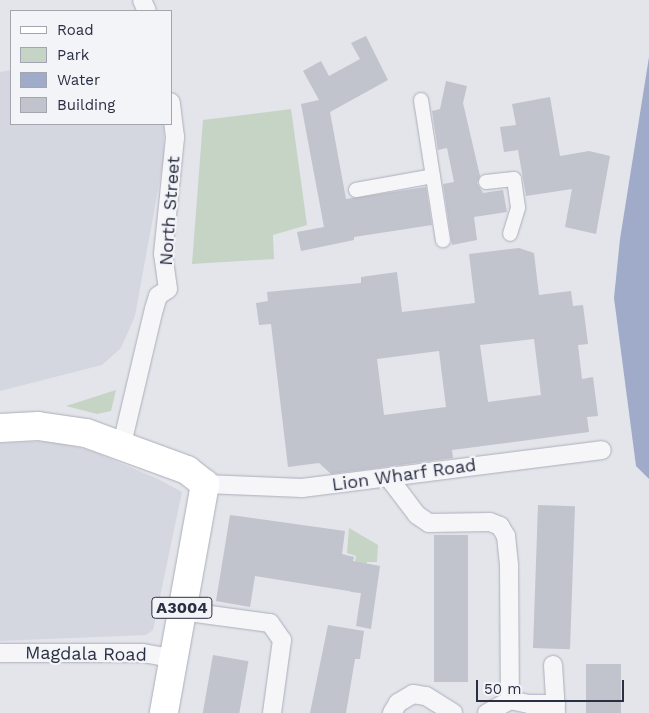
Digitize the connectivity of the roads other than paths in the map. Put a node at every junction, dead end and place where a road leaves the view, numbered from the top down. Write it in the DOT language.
graph roads {
  1 [pos="421,100"];
  2 [pos="172,111"];
  3 [pos="433,176"];
  4 [pos="486,182"];
  5 [pos="356,190"];
  6 [pos="510,234"];
  7 [pos="443,240"];
  8 [pos="0,428"];
  9 [pos="122,444"];
  10 [pos="602,450"];
  11 [pos="389,478"];
  12 [pos="205,484"];
  13 [pos="181,611"];
  14 [pos="0,653"];
  15 [pos="172,658"];
  16 [pos="553,665"];
  17 [pos="510,700"];
  18 [pos="556,709"];
  19 [pos="164,713"];
  20 [pos="272,713"];
  21 [pos="392,713"];
  22 [pos="453,713"];
  23 [pos="487,713"];
  1 -- 3 [label="street"];
  2 -- 9 [label="street, North Street"];
  3 -- 5 [label="street"];
  3 -- 7 [label="street"];
  4 -- 6 [label="street"];
  8 -- 9 [label="main road"];
  9 -- 12 [label="main road"];
  10 -- 11 [label="street, Lion Wharf Road"];
  11 -- 12 [label="street, Lion Wharf Road"];
  11 -- 17 [label="street"];
  12 -- 13 [label="main road, A3004"];
  13 -- 15 [label="main road, A3004"];
  13 -- 20 [label="street"];
  14 -- 15 [label="street, Magdala Road"];
  15 -- 19 [label="main road, A3004"];
  16 -- 18 [label="street"];
  17 -- 18 [label="street"];
  17 -- 23 [label="street"];
  21 -- 22 [label="street"];
}
